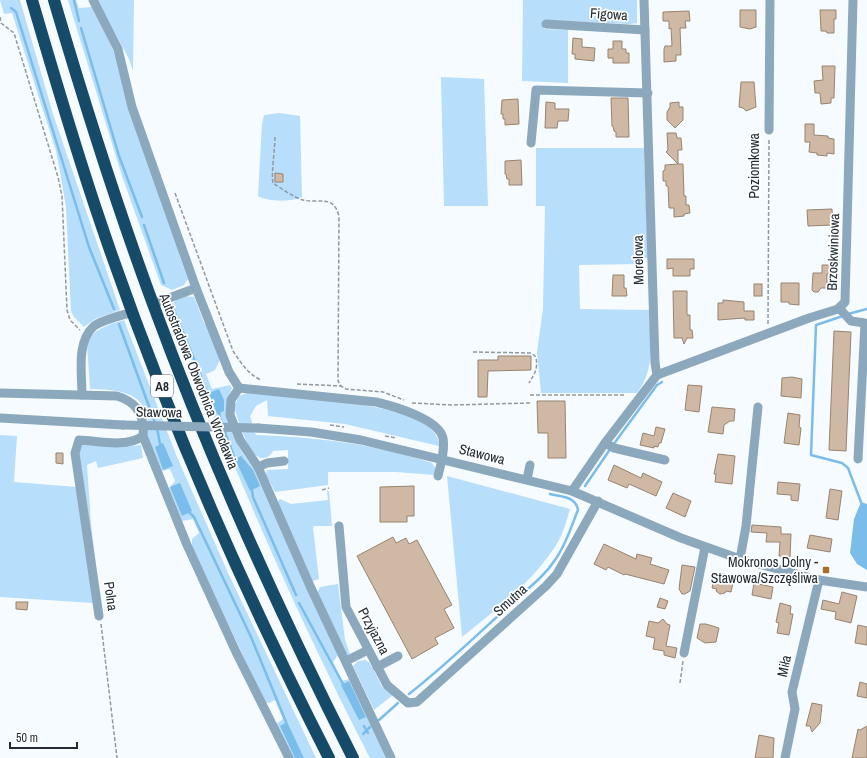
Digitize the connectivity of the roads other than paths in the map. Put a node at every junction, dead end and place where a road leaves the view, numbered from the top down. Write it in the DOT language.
graph roads {
  1 [pos="32,0"];
  2 [pos="54,0"];
  3 [pos="93,0"];
  4 [pos="644,0"];
  5 [pos="770,0"];
  6 [pos="853,0"];
  7 [pos="546,24"];
  8 [pos="645,30"];
  9 [pos="648,93"];
  10 [pos="769,130"];
  11 [pos="532,143"];
  12 [pos="196,288"];
  13 [pos="153,304"];
  14 [pos="840,308"];
  15 [pos="133,312"];
  16 [pos="657,375"];
  17 [pos="239,388"];
  18 [pos="0,393"];
  19 [pos="82,395"];
  20 [pos="758,407"];
  21 [pos="0,418"];
  22 [pos="143,436"];
  23 [pos="609,445"];
  24 [pos="442,459"];
  25 [pos="858,459"];
  26 [pos="665,460"];
  27 [pos="284,462"];
  28 [pos="530,465"];
  29 [pos="258,467"];
  30 [pos="438,476"];
  31 [pos="527,479"];
  32 [pos="572,491"];
  33 [pos="598,501"];
  34 [pos="338,526"];
  35 [pos="706,547"];
  36 [pos="740,559"];
  37 [pos="819,580"];
  38 [pos="867,587"];
  39 [pos="99,616"];
  40 [pos="368,650"];
  41 [pos="684,653"];
  42 [pos="398,656"];
  43 [pos="346,661"];
  44 [pos="377,667"];
  45 [pos="418,702"];
  46 [pos="288,758"];
  47 [pos="329,758"];
  48 [pos="353,758"];
  49 [pos="391,758"];
  50 [pos="785,758"];
  1 -- 15 [label="highway, A8"];
  2 -- 13 [label="highway, Autostradowa Obwodnica Wrocławia / A8"];
  3 -- 12 [label="street"];
  4 -- 8 [label="street, Morelowa"];
  5 -- 10 [label="street, Poziomkowa"];
  6 -- 14 [label="street, Brzoskwiniowa"];
  7 -- 8 [label="street, Figowa"];
  8 -- 9 [label="street, Morelowa"];
  9 -- 11 [label="street"];
  9 -- 16 [label="street, Morelowa"];
  12 -- 13 [label="street"];
  12 -- 17 [label="street"];
  13 -- 48 [label="highway, Autostradowa Obwodnica Wrocławia / A8"];
  14 -- 16 [label="street, Brzoskwiniowa"];
  14 -- 25 [label="street"];
  15 -- 19 [label="street"];
  15 -- 47 [label="highway, A8"];
  16 -- 23 [label="street"];
  17 -- 24 [label="street"];
  17 -- 29 [label="street"];
  18 -- 19 [label="street"];
  19 -- 22 [label="street"];
  20 -- 36 [label="street"];
  21 -- 24 [label="street, Stawowa, bridge"];
  22 -- 39 [label="street, Polna"];
  22 -- 46 [label="street"];
  23 -- 26 [label="street"];
  23 -- 32 [label="street"];
  24 -- 30 [label="street"];
  24 -- 31 [label="street, Stawowa"];
  27 -- 29 [label="street"];
  28 -- 31 [label="street"];
  29 -- 43 [label="street"];
  31 -- 32 [label="street, Stawowa"];
  32 -- 33 [label="street, Stawowa"];
  33 -- 35 [label="street, Stawowa"];
  33 -- 45 [label="street, Smutna"];
  34 -- 40 [label="street, Przyjazna"];
  35 -- 36 [label="street, Stawowa"];
  35 -- 41 [label="street"];
  36 -- 37 [label="street, Stawowa"];
  37 -- 38 [label="street, Stawowa"];
  37 -- 50 [label="street, Miła"];
  40 -- 43 [label="street"];
  40 -- 44 [label="street, Przyjazna"];
  42 -- 44 [label="street"];
  43 -- 49 [label="street"];
  44 -- 45 [label="street, Przyjazna"];
}
